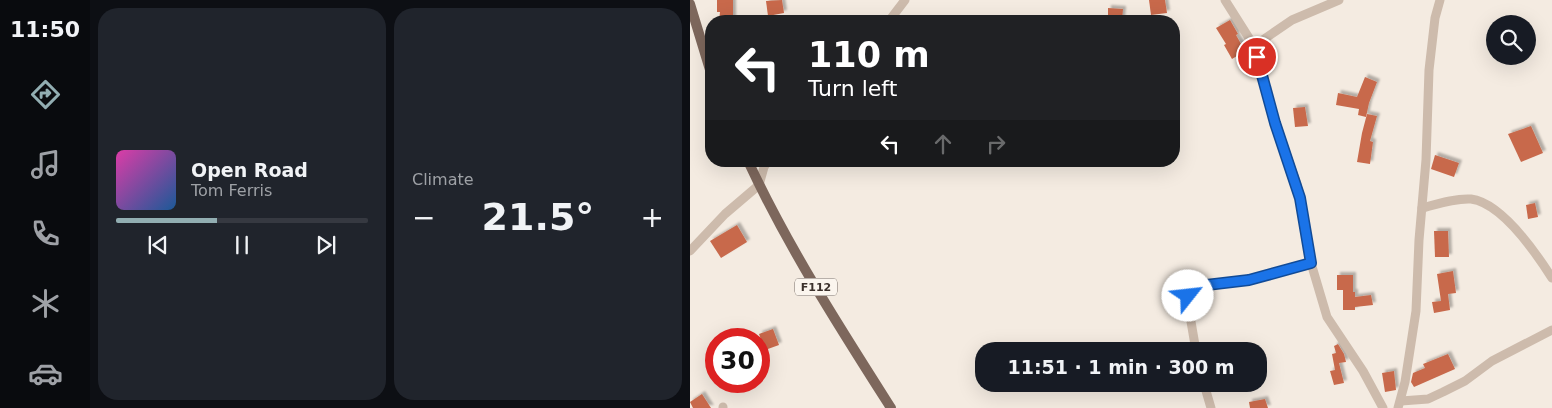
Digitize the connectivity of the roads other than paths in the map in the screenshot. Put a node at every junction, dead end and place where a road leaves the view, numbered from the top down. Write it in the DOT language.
graph roads {
  1 [pos="905,0"];
  2 [pos="1225,0"];
  3 [pos="1339,0"];
  4 [pos="1440,0"];
  5 [pos="690,4"];
  6 [pos="894,15"];
  7 [pos="1254,46"];
  8 [pos="705,53"];
  9 [pos="751,167"];
  10 [pos="764,167"];
  11 [pos="759,185"];
  12 [pos="1422,208"];
  13 [pos="690,251"];
  14 [pos="1311,263"];
  15 [pos="1552,278"];
  16 [pos="1552,330"];
  17 [pos="1194,342"];
  18 [pos="1206,392"];
  19 [pos="1399,405"];
  20 [pos="1210,406"];
  21 [pos="891,408"];
  22 [pos="1200,408"];
  23 [pos="1383,408"];
  1 -- 6 [label="street"];
  2 -- 7 [label="street"];
  3 -- 7 [label="street"];
  4 -- 12 [label="street"];
  5 -- 8 [label="main road"];
  7 -- 14 [label="street"];
  9 -- 11 [label="main road, F112"];
  10 -- 11 [label="street"];
  11 -- 13 [label="street"];
  11 -- 21 [label="main road, F112"];
  12 -- 15 [label="street"];
  12 -- 19 [label="street"];
  14 -- 17 [label="street"];
  14 -- 23 [label="street"];
  16 -- 19 [label="street"];
  18 -- 20 [label="street"];
  20 -- 22 [label="street"];
}
